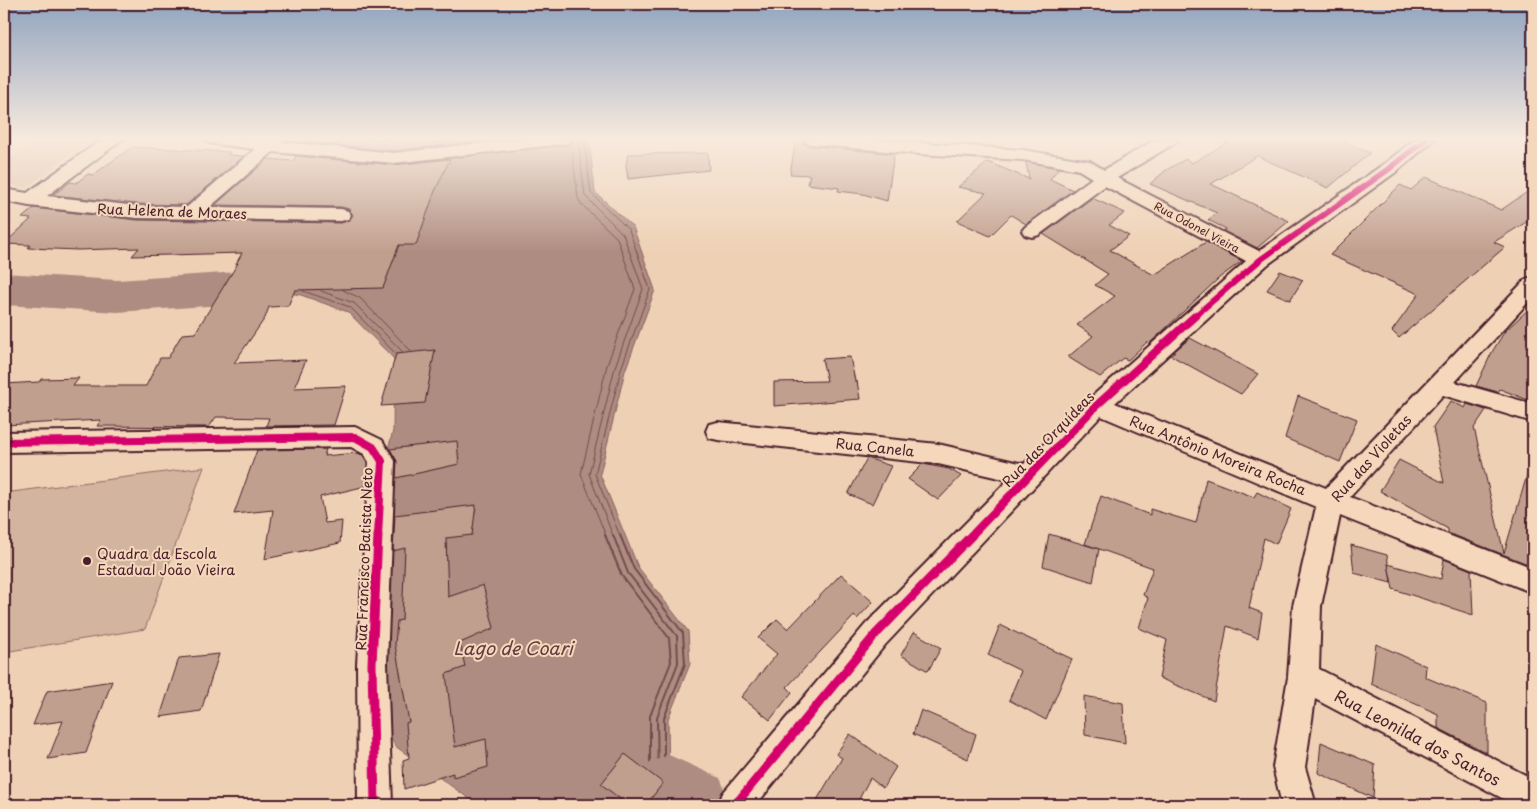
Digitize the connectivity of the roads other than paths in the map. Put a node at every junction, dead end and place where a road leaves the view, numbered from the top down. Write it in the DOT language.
graph roads {
  1 [pos="61,177"];
  2 [pos="234,177"];
  3 [pos="1378,177"];
  4 [pos="1104,178"];
  5 [pos="4,195"];
  6 [pos="29,200"];
  7 [pos="193,212"];
  8 [pos="341,215"];
  9 [pos="1032,231"];
  10 [pos="1260,260"];
  11 [pos="1533,284"];
  12 [pos="1438,385"];
  13 [pos="1097,405"];
  14 [pos="1533,413"];
  15 [pos="718,430"];
  16 [pos="4,442"];
  17 [pos="1029,475"];
  18 [pos="1330,501"];
  19 [pos="1533,581"];
  20 [pos="1303,677"];
  21 [pos="1533,797"];
  22 [pos="375,805"];
  23 [pos="735,805"];
  24 [pos="1299,805"];
  1 -- 6 [label="street"];
  2 -- 7 [label="street"];
  3 -- 10 [label="street, Rua das Orquídeas"];
  4 -- 9 [label="street"];
  4 -- 10 [label="street, Rua Odonel Vieira"];
  5 -- 6 [label="street, Rua Helena de Moraes"];
  6 -- 7 [label="street, Rua Helena de Moraes"];
  7 -- 8 [label="street, Rua Helena de Moraes"];
  10 -- 13 [label="street, Rua das Orquídeas"];
  11 -- 12 [label="street, Rua das Violetas"];
  12 -- 14 [label="street"];
  12 -- 18 [label="street, Rua das Violetas"];
  13 -- 17 [label="street, Rua das Orquídeas"];
  13 -- 18 [label="street, Rua Antônio Moreira Rocha"];
  15 -- 17 [label="street, Rua Canela"];
  16 -- 22 [label="street, Rua Francisco Batista Neto"];
  17 -- 23 [label="street, Rua das Orquídeas"];
  18 -- 19 [label="street, Rua Antônio Moreira Rocha"];
  18 -- 20 [label="street, Rua das Violetas"];
  20 -- 21 [label="street, Rua Leonilda dos Santos"];
  20 -- 24 [label="street, Rua das Violetas"];
}
